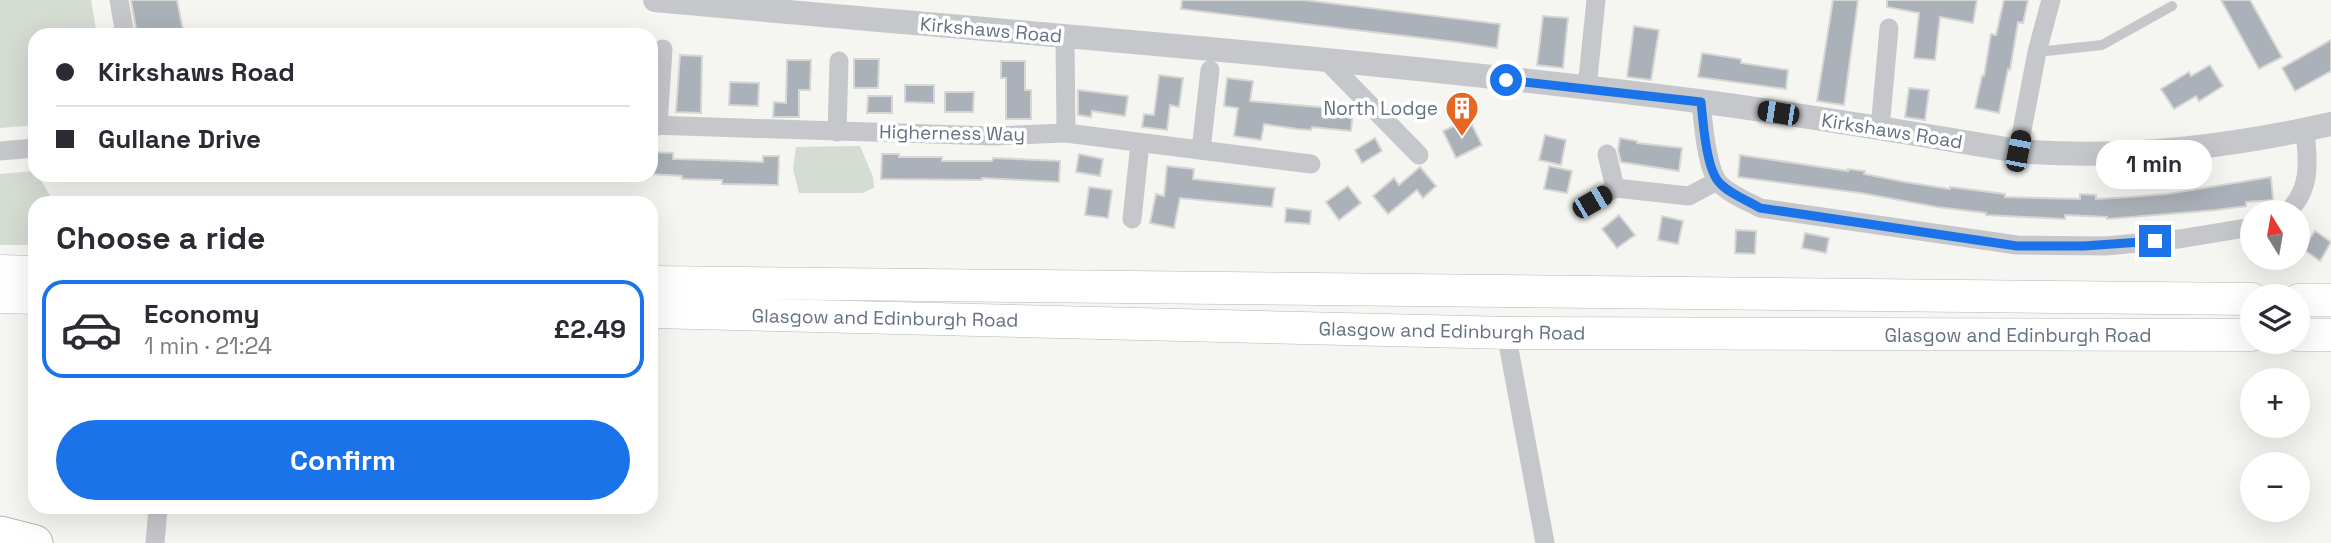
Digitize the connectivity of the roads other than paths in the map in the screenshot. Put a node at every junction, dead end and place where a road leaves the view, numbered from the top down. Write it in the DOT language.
graph roads {
  1 [pos="119,0"];
  2 [pos="656,0"];
  3 [pos="1595,0"];
  4 [pos="2051,0"];
  5 [pos="2172,6"];
  6 [pos="124,28"];
  7 [pos="1889,28"];
  8 [pos="1065,36"];
  9 [pos="663,49"];
  10 [pos="2038,52"];
  11 [pos="1326,60"];
  12 [pos="839,61"];
  13 [pos="1210,70"];
  14 [pos="1587,88"];
  15 [pos="658,96"];
  16 [pos="1701,102"];
  17 [pos="2331,124"];
  18 [pos="658,125"];
  19 [pos="1880,129"];
  20 [pos="2305,130"];
  21 [pos="837,132"];
  22 [pos="1066,133"];
  23 [pos="1140,143"];
  24 [pos="28,149"];
  25 [pos="1200,150"];
  26 [pos="0,151"];
  27 [pos="2018,151"];
  28 [pos="1607,154"];
  29 [pos="1419,155"];
  30 [pos="1311,164"];
  31 [pos="1717,181"];
  32 [pos="1615,188"];
  33 [pos="2298,200"];
  34 [pos="1592,202"];
  35 [pos="1132,219"];
  36 [pos="2240,229"];
  37 [pos="0,271"];
  38 [pos="28,272"];
  39 [pos="658,282"];
  40 [pos="0,297"];
  41 [pos="28,298"];
  42 [pos="2240,299"];
  43 [pos="2310,300"];
  44 [pos="2331,300"];
  45 [pos="658,312"];
  46 [pos="1510,333"];
  47 [pos="2240,335"];
  48 [pos="2310,335"];
  49 [pos="2331,335"];
  50 [pos="157,514"];
  51 [pos="0,534"];
  52 [pos="35,543"];
  53 [pos="155,543"];
  54 [pos="1545,543"];
  1 -- 6 [label="street"];
  2 -- 8 [label="street, Kirkshaws Road"];
  3 -- 14 [label="street"];
  4 -- 10 [label="street"];
  5 -- 10 [label="lane"];
  7 -- 19 [label="street"];
  8 -- 11 [label="street, Kirkshaws Road"];
  8 -- 22 [label="street"];
  9 -- 15 [label="street, Higherness Way"];
  10 -- 27 [label="street"];
  11 -- 14 [label="street, Kirkshaws Road"];
  11 -- 29 [label="street"];
  12 -- 21 [label="street"];
  13 -- 25 [label="street"];
  14 -- 16 [label="street, Kirkshaws Road"];
  16 -- 19 [label="street, Kirkshaws Road"];
  16 -- 31 [label="street"];
  17 -- 20 [label="street, Kirkshaws Road"];
  18 -- 21 [label="street, Higherness Way"];
  19 -- 27 [label="street, Kirkshaws Road"];
  20 -- 27 [label="street, Kirkshaws Road"];
  20 -- 33 [label="street"];
  21 -- 22 [label="street, Higherness Way"];
  22 -- 23 [label="street, Higherness Way"];
  23 -- 25 [label="street, Higherness Way"];
  23 -- 35 [label="street"];
  24 -- 26 [label="street"];
  25 -- 30 [label="street, Higherness Way"];
  28 -- 32 [label="street"];
  31 -- 32 [label="street"];
  31 -- 36 [label="street"];
  32 -- 34 [label="street"];
  37 -- 38 [label="highway"];
  39 -- 42 [label="highway, Glasgow and Edinburgh Road"];
  40 -- 41 [label="highway"];
  43 -- 44 [label="highway"];
  45 -- 46 [label="highway, Glasgow and Edinburgh Road"];
  46 -- 47 [label="highway, Glasgow and Edinburgh Road"];
  46 -- 54 [label="street"];
  48 -- 49 [label="highway"];
  50 -- 53 [label="street"];
  51 -- 52 [label="highway"];
}
